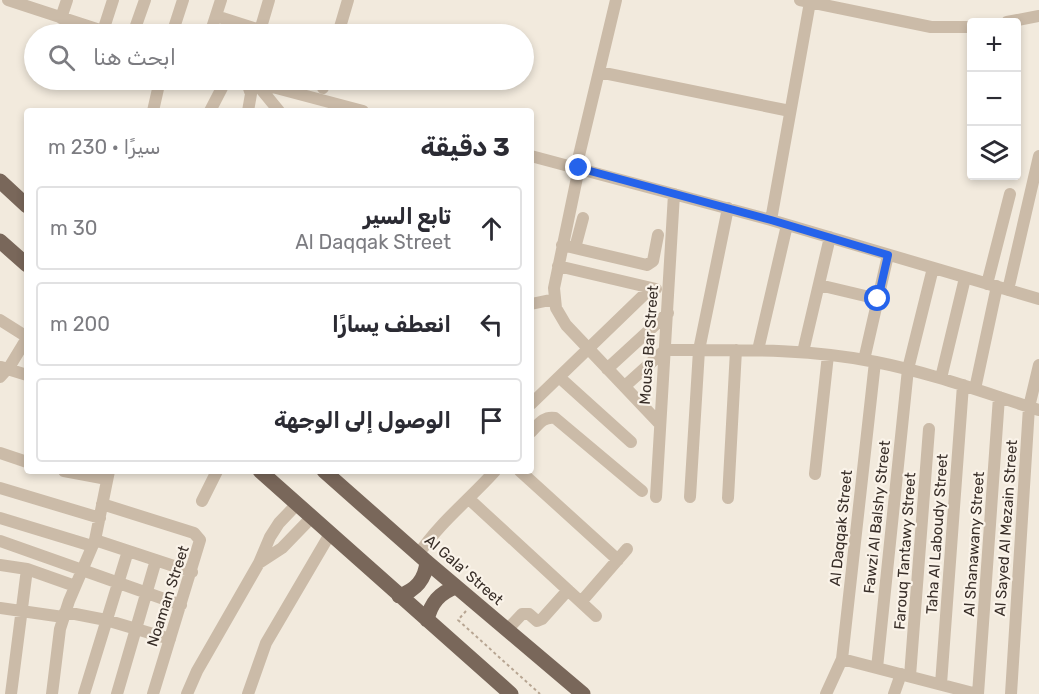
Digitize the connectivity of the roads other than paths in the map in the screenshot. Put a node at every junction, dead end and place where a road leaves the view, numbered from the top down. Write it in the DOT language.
graph roads {
  1 [pos="8,0"];
  2 [pos="67,0"];
  3 [pos="113,0"];
  4 [pos="145,0"];
  5 [pos="183,0"];
  6 [pos="221,0"];
  7 [pos="269,0"];
  8 [pos="348,0"];
  9 [pos="616,0"];
  10 [pos="805,1"];
  11 [pos="27,3"];
  12 [pos="216,16"];
  13 [pos="1039,16"];
  14 [pos="61,18"];
  15 [pos="1021,19"];
  16 [pos="79,24"];
  17 [pos="109,24"];
  18 [pos="137,24"];
  19 [pos="175,24"];
  20 [pos="213,24"];
  21 [pos="238,24"];
  22 [pos="262,24"];
  23 [pos="341,24"];
  24 [pos="967,27"];
  25 [pos="598,72"];
  26 [pos="158,90"];
  27 [pos="221,90"];
  28 [pos="251,90"];
  29 [pos="259,90"];
  30 [pos="285,90"];
  31 [pos="154,108"];
  32 [pos="212,108"];
  33 [pos="249,108"];
  34 [pos="276,108"];
  35 [pos="352,108"];
  36 [pos="790,111"];
  37 [pos="1039,156"];
  38 [pos="534,157"];
  39 [pos="577,168"];
  40 [pos="0,181"];
  41 [pos="674,194"];
  42 [pos="1010,194"];
  43 [pos="24,203"];
  44 [pos="728,208"];
  45 [pos="583,218"];
  46 [pos="771,220"];
  47 [pos="787,225"];
  48 [pos="658,235"];
  49 [pos="830,237"];
  50 [pos="0,241"];
  51 [pos="562,245"];
  52 [pos="575,248"];
  53 [pos="888,255"];
  54 [pos="24,262"];
  55 [pos="558,266"];
  56 [pos="933,268"];
  57 [pos="965,278"];
  58 [pos="819,285"];
  59 [pos="997,287"];
  60 [pos="651,288"];
  61 [pos="668,292"];
  62 [pos="555,299"];
  63 [pos="878,299"];
  64 [pos="1039,299"];
  65 [pos="534,303"];
  66 [pos="668,313"];
  67 [pos="0,321"];
  68 [pos="24,336"];
  69 [pos="24,342"];
  70 [pos="588,349"];
  71 [pos="665,350"];
  72 [pos="699,350"];
  73 [pos="736,350"];
  74 [pos="758,350"];
  75 [pos="803,352"];
  76 [pos="828,355"];
  77 [pos="24,356"];
  78 [pos="869,361"];
  79 [pos="1039,365"];
  80 [pos="4,369"];
  81 [pos="607,369"];
  82 [pos="908,369"];
  83 [pos="24,374"];
  84 [pos="559,377"];
  85 [pos="941,378"];
  86 [pos="625,386"];
  87 [pos="969,387"];
  88 [pos="999,397"];
  89 [pos="534,401"];
  90 [pos="1034,409"];
  91 [pos="659,423"];
  92 [pos="534,429"];
  93 [pos="929,429"];
  94 [pos="631,442"];
  95 [pos="0,453"];
  96 [pos="24,461"];
  97 [pos="216,474"];
  98 [pos="263,474"];
  99 [pos="327,474"];
  100 [pos="492,474"];
  101 [pos="523,474"];
  102 [pos="815,474"];
  103 [pos="108,475"];
  104 [pos="0,488"];
  105 [pos="642,491"];
  106 [pos="690,496"];
  107 [pos="656,497"];
  108 [pos="729,498"];
  109 [pos="469,499"];
  110 [pos="202,501"];
  111 [pos="102,504"];
  112 [pos="297,504"];
  113 [pos="312,517"];
  114 [pos="0,518"];
  115 [pos="100,518"];
  116 [pos="330,534"];
  117 [pos="0,541"];
  118 [pos="94,543"];
  119 [pos="627,549"];
  120 [pos="128,551"];
  121 [pos="423,558"];
  122 [pos="156,560"];
  123 [pos="618,560"];
  124 [pos="259,563"];
  125 [pos="0,565"];
  126 [pos="27,569"];
  127 [pos="81,571"];
  128 [pos="192,572"];
  129 [pos="117,583"];
  130 [pos="75,586"];
  131 [pos="456,587"];
  132 [pos="568,590"];
  133 [pos="146,593"];
  134 [pos="399,596"];
  135 [pos="581,602"];
  136 [pos="181,605"];
  137 [pos="0,608"];
  138 [pos="22,612"];
  139 [pos="64,614"];
  140 [pos="596,616"];
  141 [pos="106,620"];
  142 [pos="427,620"];
  143 [pos="137,628"];
  144 [pos="507,630"];
  145 [pos="170,639"];
  146 [pos="842,659"];
  147 [pos="877,668"];
  148 [pos="905,675"];
  149 [pos="941,684"];
  150 [pos="11,694"];
  151 [pos="52,694"];
  152 [pos="84,694"];
  153 [pos="117,694"];
  154 [pos="153,694"];
  155 [pos="187,694"];
  156 [pos="248,694"];
  157 [pos="511,694"];
  158 [pos="583,694"];
  159 [pos="826,694"];
  160 [pos="894,694"];
  161 [pos="978,694"];
  162 [pos="1011,694"];
  1 -- 11 [label="street"];
  2 -- 14 [label="street"];
  3 -- 17 [label="street"];
  4 -- 18 [label="street"];
  5 -- 19 [label="street"];
  6 -- 12 [label="street"];
  7 -- 22 [label="street"];
  8 -- 23 [label="street"];
  9 -- 25 [label="street"];
  10 -- 24 [label="street"];
  10 -- 36 [label="street"];
  11 -- 14 [label="street"];
  12 -- 20 [label="street"];
  12 -- 21 [label="street"];
  13 -- 15 [label="street"];
  14 -- 16 [label="street"];
  25 -- 36 [label="street"];
  25 -- 39 [label="street"];
  26 -- 31 [label="street"];
  27 -- 32 [label="street"];
  28 -- 33 [label="street"];
  29 -- 34 [label="street"];
  30 -- 35 [label="street"];
  36 -- 46 [label="street"];
  37 -- 59 [label="street"];
  38 -- 39 [label="street"];
  39 -- 41 [label="street"];
  39 -- 51 [label="street"];
  40 -- 43 [label="main road"];
  41 -- 44 [label="street"];
  41 -- 61 [label="street, Mousa Bar Street"];
  42 -- 59 [label="street"];
  44 -- 46 [label="street"];
  44 -- 72 [label="street"];
  45 -- 52 [label="street"];
  46 -- 47 [label="street"];
  47 -- 49 [label="street"];
  47 -- 74 [label="street"];
  48 -- 52 [label="street"];
  49 -- 53 [label="street"];
  49 -- 58 [label="street"];
  50 -- 54 [label="main road"];
  51 -- 52 [label="street"];
  51 -- 55 [label="street"];
  53 -- 56 [label="street"];
  53 -- 63 [label="street, Al Daqqak Street"];
  55 -- 60 [label="street"];
  55 -- 62 [label="street"];
  56 -- 57 [label="street"];
  56 -- 82 [label="street, Fawzi Al Balshy Street"];
  57 -- 59 [label="street"];
  57 -- 85 [label="street"];
  58 -- 63 [label="street"];
  58 -- 75 [label="street"];
  59 -- 64 [label="street"];
  59 -- 87 [label="street, Taha Al Laboudy Street"];
  60 -- 61 [label="street"];
  60 -- 70 [label="street"];
  61 -- 66 [label="street, Mousa Bar Street"];
  62 -- 65 [label="street"];
  62 -- 70 [label="street"];
  63 -- 78 [label="street, Al Daqqak Street"];
  66 -- 71 [label="street, Mousa Bar Street"];
  66 -- 81 [label="street"];
  67 -- 68 [label="street"];
  69 -- 80 [label="street"];
  70 -- 81 [label="street"];
  70 -- 84 [label="street"];
  71 -- 72 [label="street"];
  71 -- 86 [label="street"];
  71 -- 91 [label="street, Mousa Bar Street"];
  72 -- 73 [label="street"];
  72 -- 106 [label="street"];
  73 -- 74 [label="street"];
  73 -- 108 [label="street"];
  74 -- 75 [label="street"];
  75 -- 76 [label="street"];
  76 -- 78 [label="street"];
  76 -- 102 [label="street"];
  77 -- 80 [label="street"];
  78 -- 82 [label="street"];
  78 -- 146 [label="street, Al Daqqak Street"];
  79 -- 90 [label="street, Al Sayed Al Mezain Street"];
  80 -- 83 [label="street"];
  81 -- 86 [label="street"];
  82 -- 85 [label="street"];
  82 -- 147 [label="street, Fawzi Al Balshy Street"];
  84 -- 89 [label="street"];
  84 -- 94 [label="street"];
  85 -- 87 [label="street"];
  86 -- 91 [label="street"];
  87 -- 88 [label="street"];
  87 -- 149 [label="street, Taha Al Laboudy Street"];
  88 -- 90 [label="street"];
  88 -- 161 [label="street, Al Shanawany Street"];
  90 -- 162 [label="street, Al Sayed Al Mezain Street"];
  91 -- 107 [label="street, Mousa Bar Street"];
  92 -- 105 [label="street"];
  93 -- 148 [label="street, Farouq Tantawy Street"];
  95 -- 96 [label="street"];
  97 -- 110 [label="street"];
  98 -- 112 [label="main road"];
  99 -- 121 [label="main road, Al Gala' Street"];
  100 -- 109 [label="street"];
  101 -- 123 [label="street"];
  103 -- 111 [label="street"];
  104 -- 115 [label="street"];
  109 -- 121 [label="street"];
  109 -- 132 [label="street"];
  111 -- 115 [label="street"];
  111 -- 128 [label="street, Noaman Street"];
  112 -- 113 [label="main road"];
  112 -- 124 [label="street"];
  113 -- 116 [label="main road"];
  113 -- 124 [label="street"];
  114 -- 118 [label="street"];
  115 -- 118 [label="street"];
  116 -- 134 [label="main road"];
  116 -- 156 [label="street"];
  117 -- 127 [label="street"];
  118 -- 120 [label="street"];
  118 -- 127 [label="street"];
  119 -- 123 [label="street"];
  120 -- 122 [label="street"];
  120 -- 129 [label="street"];
  121 -- 131 [label="main road, Al Gala' Street"];
  121 -- 134 [label="main road"];
  122 -- 128 [label="street"];
  122 -- 133 [label="street"];
  123 -- 135 [label="street"];
  124 -- 155 [label="street"];
  125 -- 126 [label="street"];
  126 -- 130 [label="street"];
  126 -- 138 [label="street"];
  127 -- 129 [label="street"];
  127 -- 130 [label="street"];
  128 -- 136 [label="street, Noaman Street"];
  129 -- 133 [label="street"];
  129 -- 141 [label="street"];
  130 -- 139 [label="street"];
  131 -- 142 [label="main road"];
  131 -- 144 [label="main road, Al Gala' Street"];
  132 -- 135 [label="street"];
  132 -- 144 [label="street"];
  133 -- 136 [label="street"];
  133 -- 143 [label="street"];
  134 -- 142 [label="main road"];
  135 -- 140 [label="street"];
  136 -- 145 [label="street, Noaman Street"];
  137 -- 138 [label="street"];
  138 -- 139 [label="street"];
  138 -- 150 [label="street"];
  139 -- 141 [label="street"];
  139 -- 151 [label="street"];
  141 -- 143 [label="street"];
  141 -- 152 [label="street"];
  142 -- 157 [label="main road"];
  143 -- 145 [label="street"];
  143 -- 153 [label="street"];
  144 -- 158 [label="main road, Al Gala' Street"];
  145 -- 154 [label="street, Noaman Street"];
  146 -- 147 [label="street"];
  146 -- 159 [label="street, Al Daqqak Street"];
  147 -- 148 [label="street"];
  148 -- 149 [label="street"];
  148 -- 160 [label="street, Farouq Tantawy Street"];
  149 -- 161 [label="street"];
}
